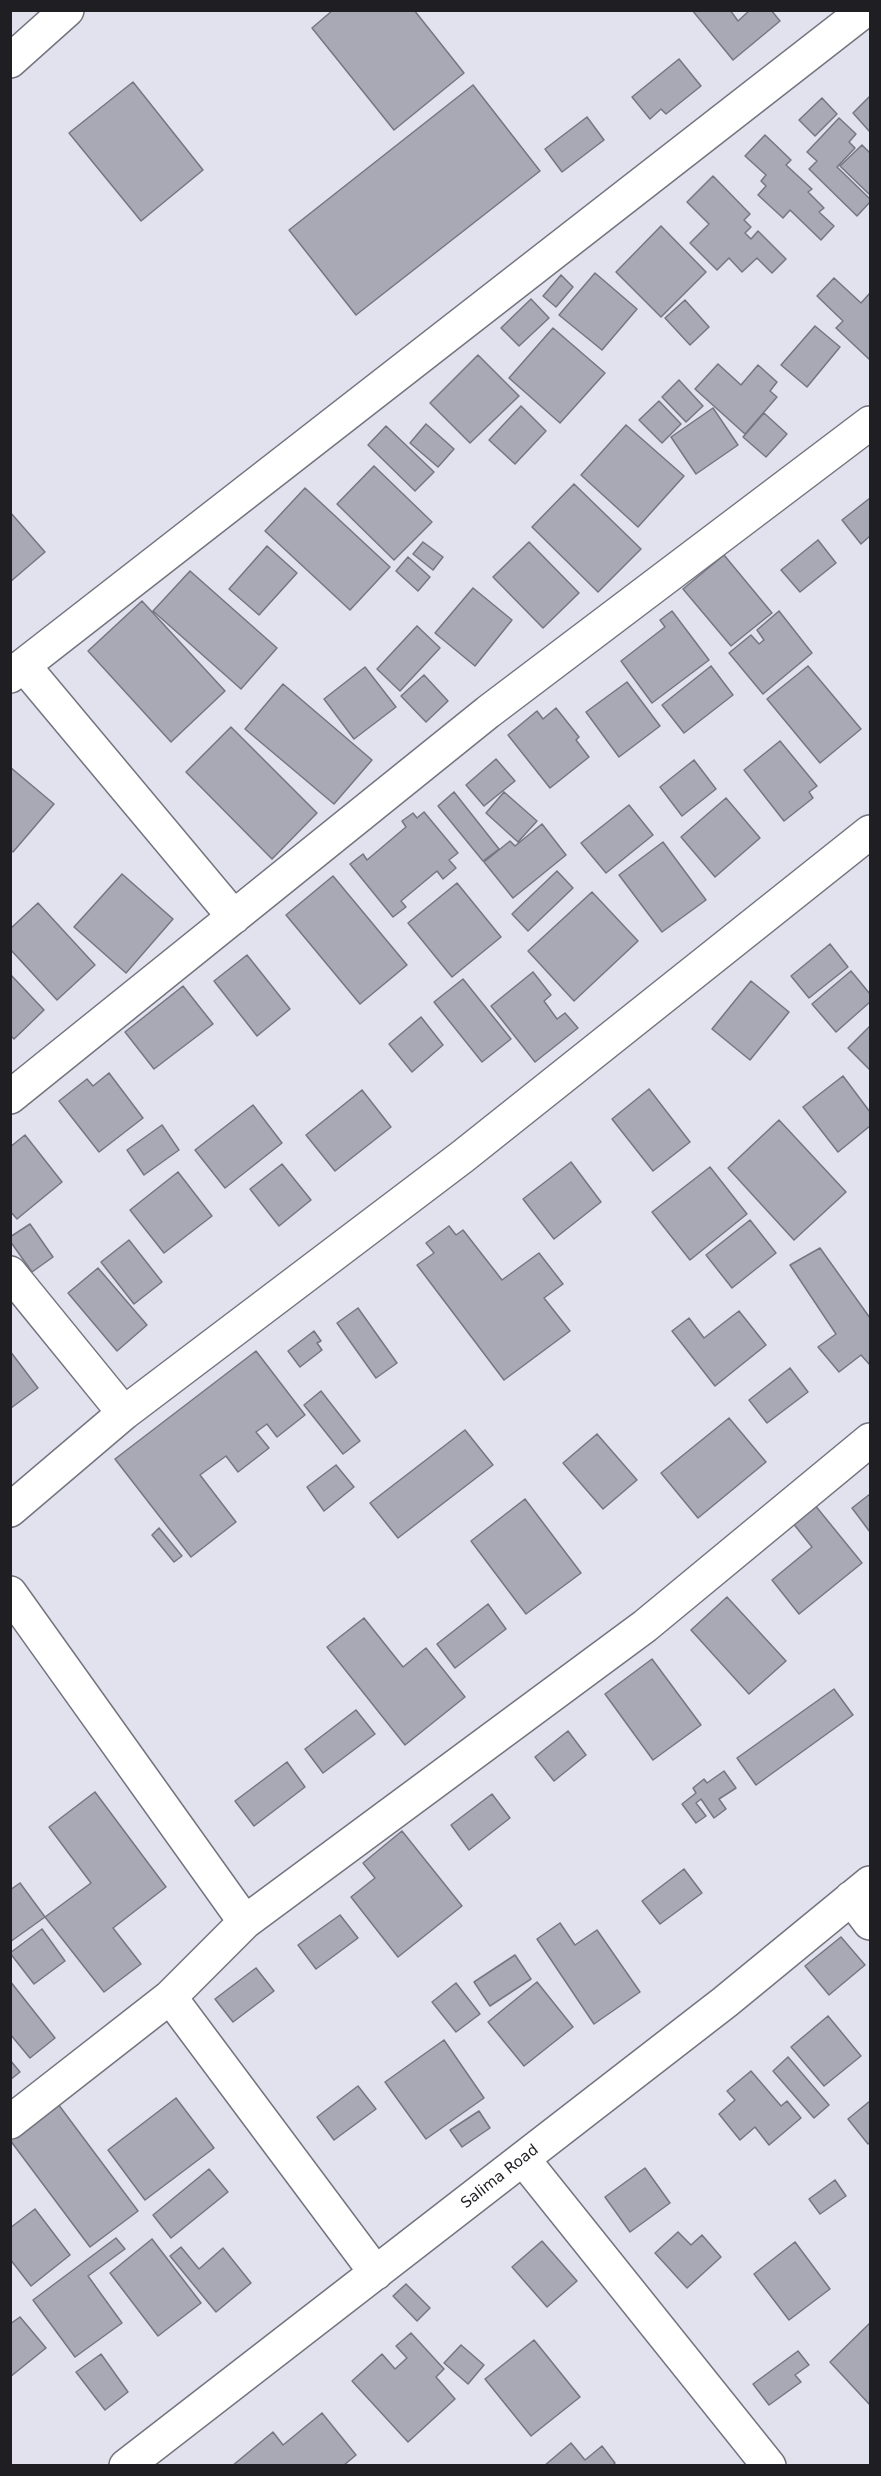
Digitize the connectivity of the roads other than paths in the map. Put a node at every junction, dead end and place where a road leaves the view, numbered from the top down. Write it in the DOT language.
graph roads {
  1 [pos="67,10"];
  2 [pos="865,10"];
  3 [pos="10,61"];
  4 [pos="870,423"];
  5 [pos="17,671"];
  6 [pos="870,832"];
  7 [pos="234,917"];
  8 [pos="10,1097"];
  9 [pos="10,1273"];
  10 [pos="124,1413"];
  11 [pos="870,1440"];
  12 [pos="10,1510"];
  13 [pos="10,1593"];
  14 [pos="864,1901"];
  15 [pos="245,1922"];
  16 [pos="170,1997"];
  17 [pos="10,2122"];
  18 [pos="523,2159"];
  19 [pos="376,2273"];
  20 [pos="140,2461"];
  21 [pos="769,2466"];
  1 -- 3 [label="street"];
  2 -- 5 [label="street"];
  4 -- 7 [label="street"];
  5 -- 7 [label="street"];
  6 -- 10 [label="street"];
  7 -- 8 [label="street"];
  9 -- 10 [label="street"];
  10 -- 12 [label="street"];
  11 -- 15 [label="street"];
  13 -- 15 [label="street"];
  14 -- 18 [label="street, Salima Road"];
  15 -- 16 [label="street"];
  16 -- 17 [label="street"];
  16 -- 19 [label="street"];
  18 -- 19 [label="street, Salima Road"];
  18 -- 21 [label="street"];
  19 -- 20 [label="street, Salima Road"];
}
